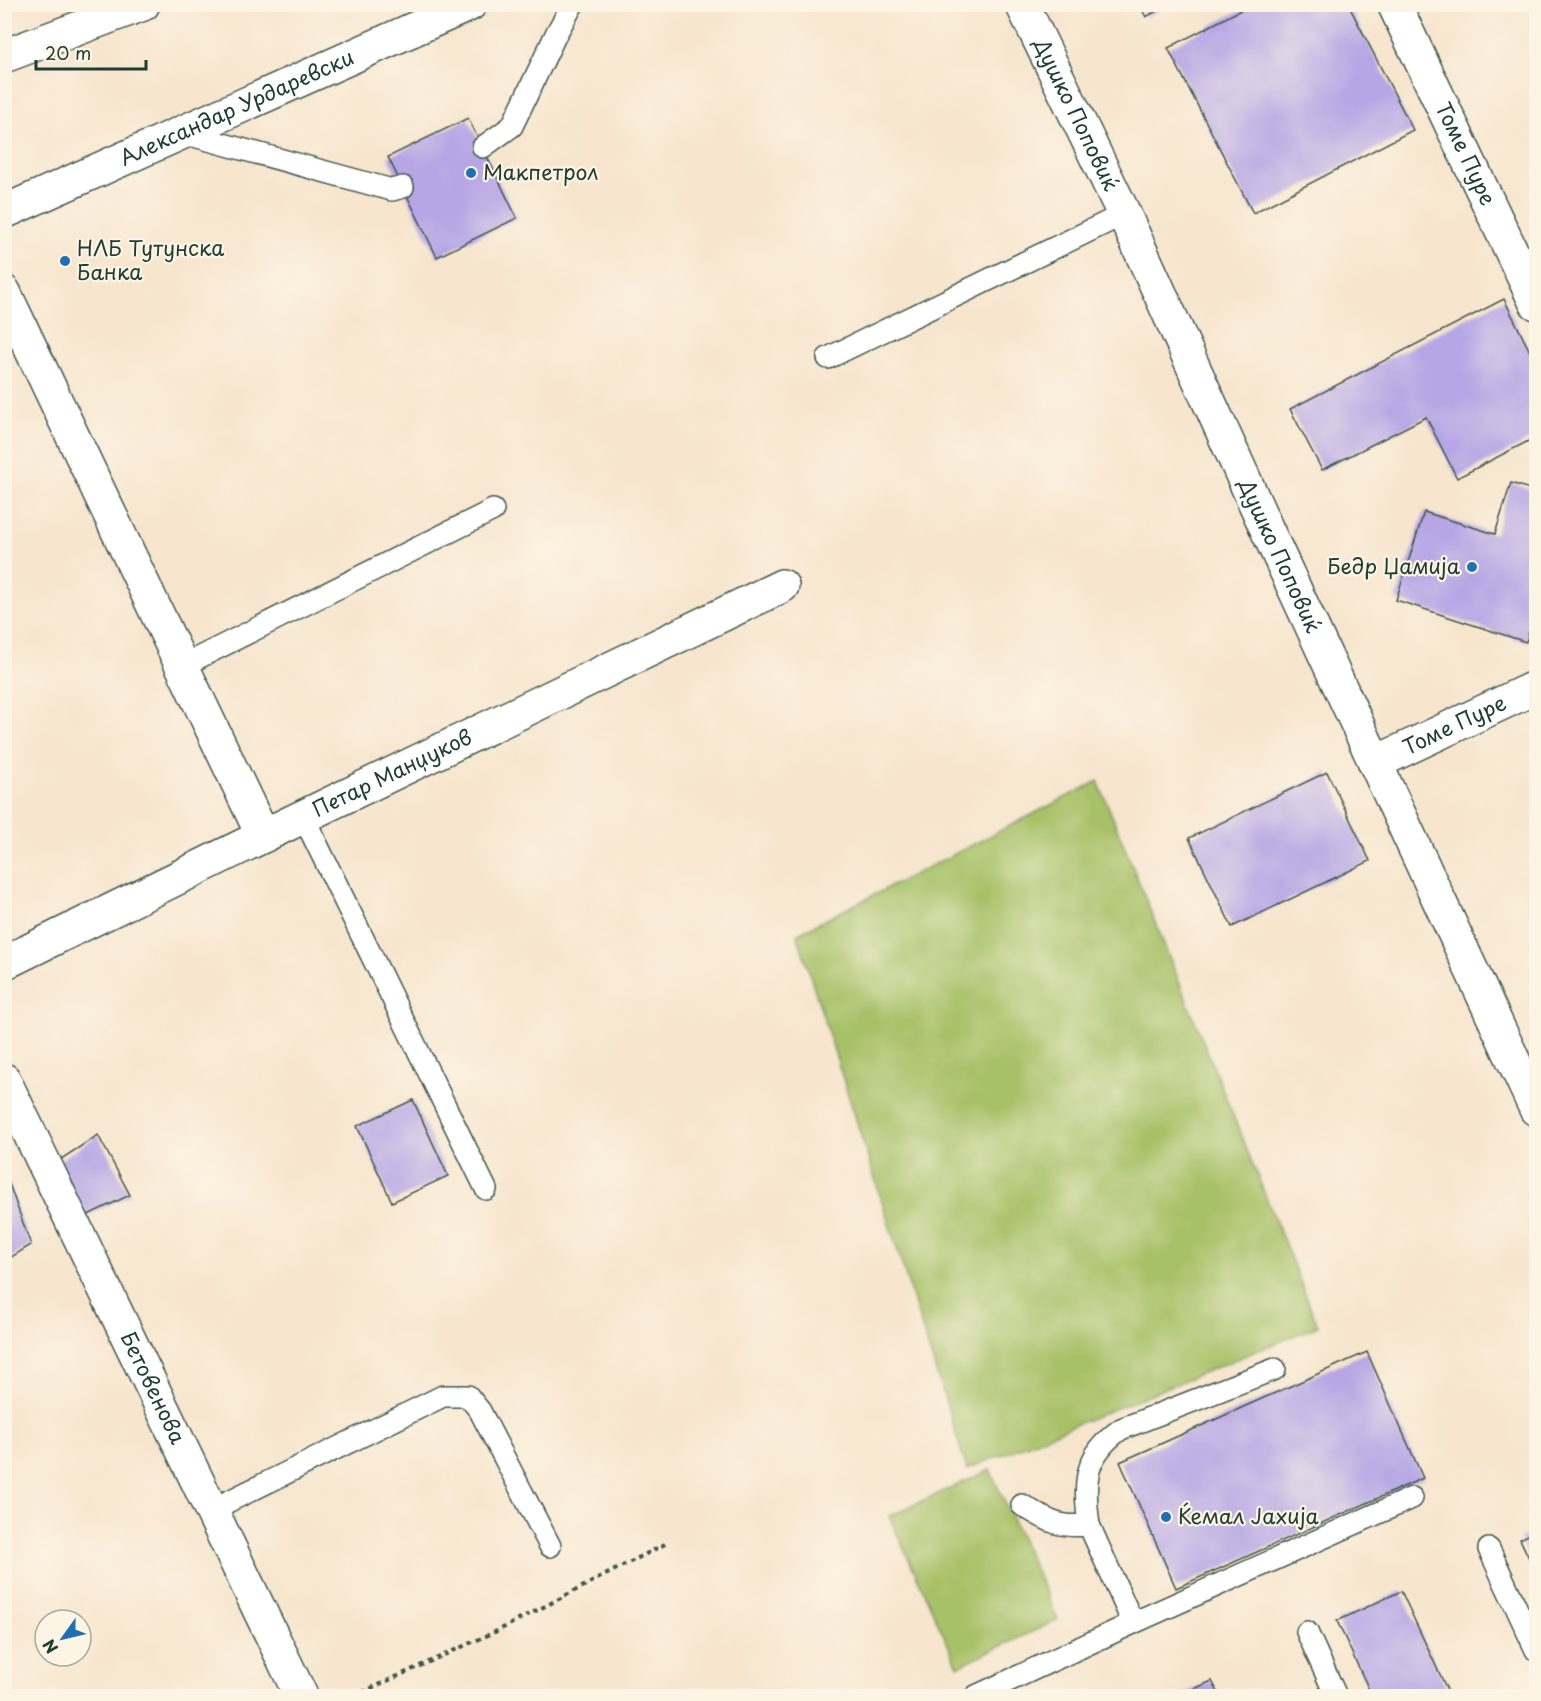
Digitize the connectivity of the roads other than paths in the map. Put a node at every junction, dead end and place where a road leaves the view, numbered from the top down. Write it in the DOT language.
graph roads {
  1 [pos="144,4"];
  2 [pos="470,4"];
  3 [pos="573,4"];
  4 [pos="1022,4"];
  5 [pos="1394,4"];
  6 [pos="4,56"];
  7 [pos="183,133"];
  8 [pos="483,147"];
  9 [pos="403,187"];
  10 [pos="4,212"];
  11 [pos="1124,214"];
  12 [pos="4,292"];
  13 [pos="1536,303"];
  14 [pos="828,358"];
  15 [pos="493,510"];
  16 [pos="783,586"];
  17 [pos="182,666"];
  18 [pos="1536,687"];
  19 [pos="1375,763"];
  20 [pos="303,816"];
  21 [pos="263,836"];
  22 [pos="4,963"];
  23 [pos="4,1080"];
  24 [pos="1536,1109"];
  25 [pos="486,1189"];
  26 [pos="1275,1369"];
  27 [pos="1412,1498"];
  28 [pos="1022,1505"];
  29 [pos="212,1510"];
  30 [pos="1089,1525"];
  31 [pos="550,1546"];
  32 [pos="1489,1549"];
  33 [pos="1133,1623"];
  34 [pos="1307,1632"];
  35 [pos="1536,1650"];
  36 [pos="301,1696"];
  37 [pos="976,1696"];
  38 [pos="1336,1696"];
  1 -- 6 [label="street"];
  2 -- 7 [label="street, Александар Урдаревски"];
  3 -- 8 [label="lane"];
  4 -- 11 [label="street, Душко Поповиќ"];
  5 -- 13 [label="street, Томе Пуре"];
  7 -- 9 [label="lane"];
  7 -- 10 [label="street, Александар Урдаревски"];
  11 -- 14 [label="lane"];
  11 -- 19 [label="street, Душко Поповиќ"];
  12 -- 17 [label="street"];
  15 -- 17 [label="lane"];
  16 -- 20 [label="street, Петар Манџуков"];
  17 -- 21 [label="street"];
  18 -- 19 [label="street, Томе Пуре"];
  19 -- 24 [label="street, Душко Поповиќ"];
  20 -- 21 [label="street, Петар Манџуков"];
  20 -- 25 [label="lane"];
  21 -- 22 [label="street, Петар Манџуков"];
  23 -- 29 [label="street, Бетовенова"];
  26 -- 30 [label="lane"];
  27 -- 33 [label="lane"];
  28 -- 30 [label="lane"];
  29 -- 31 [label="lane"];
  29 -- 36 [label="street, Бетовенова"];
  30 -- 33 [label="lane"];
  32 -- 35 [label="lane"];
  33 -- 37 [label="lane"];
  34 -- 38 [label="lane"];
}
